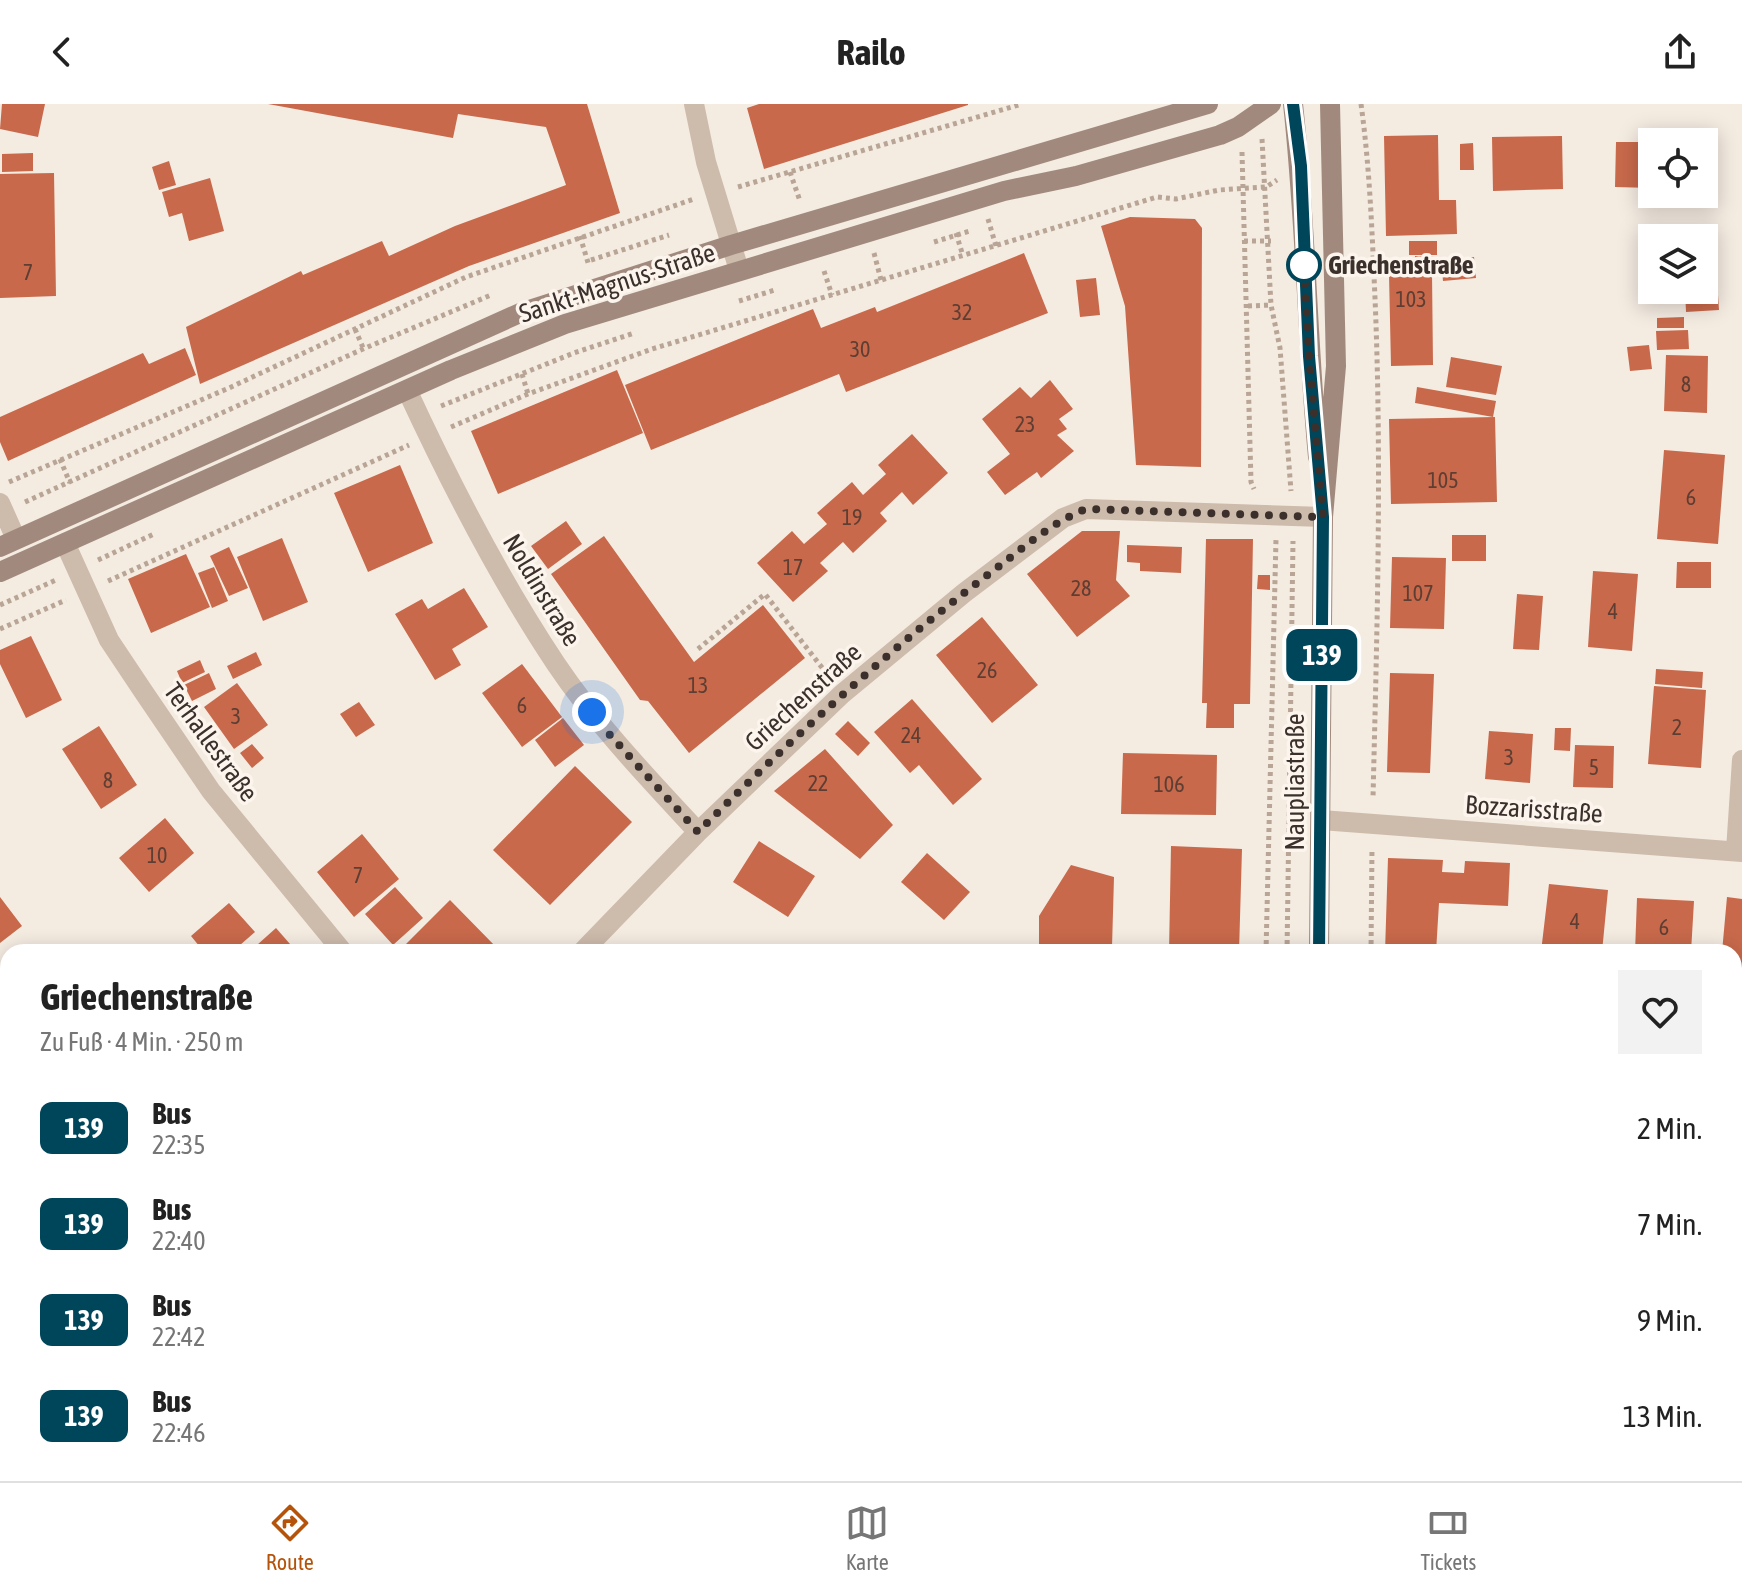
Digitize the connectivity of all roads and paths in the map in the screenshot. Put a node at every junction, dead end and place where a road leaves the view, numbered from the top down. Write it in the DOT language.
graph roads {
  1 [pos="694,104"];
  2 [pos="1022,104"];
  3 [pos="1208,104"];
  4 [pos="1293,104"];
  5 [pos="1330,104"];
  6 [pos="1361,104"];
  7 [pos="1265,109"];
  8 [pos="790,172"];
  9 [pos="1266,187"];
  10 [pos="1244,188"];
  11 [pos="715,193"];
  12 [pos="798,195"];
  13 [pos="989,221"];
  14 [pos="1002,221"];
  15 [pos="954,228"];
  16 [pos="580,236"];
  17 [pos="957,236"];
  18 [pos="1244,241"];
  19 [pos="1269,241"];
  20 [pos="930,243"];
  21 [pos="731,245"];
  22 [pos="996,246"];
  23 [pos="872,249"];
  24 [pos="889,255"];
  25 [pos="963,256"];
  26 [pos="875,259"];
  27 [pos="865,262"];
  28 [pos="739,270"];
  29 [pos="591,271"];
  30 [pos="834,272"];
  31 [pos="825,274"];
  32 [pos="812,278"];
  33 [pos="881,280"];
  34 [pos="786,287"];
  35 [pos="832,295"];
  36 [pos="731,303"];
  37 [pos="1272,305"];
  38 [pos="1248,306"];
  39 [pos="355,329"];
  40 [pos="646,329"];
  41 [pos="368,360"];
  42 [pos="518,361"];
  43 [pos="522,373"];
  44 [pos="407,390"];
  45 [pos="528,394"];
  46 [pos="419,415"];
  47 [pos="427,437"];
  48 [pos="0,486"];
  49 [pos="0,503"];
  50 [pos="1265,516"];
  51 [pos="1293,517"];
  52 [pos="1323,517"];
  53 [pos="156,534"];
  54 [pos="8,543"];
  55 [pos="65,543"];
  56 [pos="77,571"];
  57 [pos="0,572"];
  58 [pos="86,591"];
  59 [pos="0,605"];
  60 [pos="0,629"];
  61 [pos="698,649"];
  62 [pos="842,694"];
  63 [pos="1742,760"];
  64 [pos="1321,820"];
  65 [pos="1373,823"];
  66 [pos="698,832"];
  67 [pos="1739,852"];
  68 [pos="336,944"];
  69 [pos="590,944"];
  70 [pos="1266,944"];
  71 [pos="1287,944"];
  72 [pos="1319,944"];
  73 [pos="1371,944"];
  1 -- 11 [label="street"];
  2 -- 8 [label="path"];
  3 -- 21 [label="street, Sankt-Magnus-Straße"];
  4 -- 52 [label="street, Naupliastraße"];
  5 -- 52 [label="street, Naupliastraße"];
  6 -- 65 [label="path"];
  7 -- 9 [label="path"];
  7 -- 28 [label="street, Sankt-Magnus-Straße"];
  8 -- 11 [label="path"];
  8 -- 12 [label="path"];
  9 -- 10 [label="path"];
  9 -- 19 [label="path"];
  10 -- 18 [label="path"];
  10 -- 22 [label="path"];
  11 -- 16 [label="path"];
  11 -- 21 [label="street"];
  13 -- 14 [label="path"];
  13 -- 17 [label="path"];
  13 -- 22 [label="path"];
  15 -- 17 [label="path"];
  16 -- 29 [label="path"];
  16 -- 39 [label="path"];
  17 -- 20 [label="path"];
  17 -- 25 [label="path"];
  18 -- 19 [label="path"];
  18 -- 38 [label="path"];
  19 -- 37 [label="path"];
  21 -- 28 [label="street"];
  21 -- 54 [label="street, Sankt-Magnus-Straße"];
  22 -- 25 [label="path"];
  23 -- 26 [label="path"];
  24 -- 26 [label="path"];
  25 -- 33 [label="path"];
  26 -- 27 [label="path"];
  26 -- 33 [label="path"];
  28 -- 44 [label="street, Sankt-Magnus-Straße"];
  30 -- 31 [label="path"];
  31 -- 32 [label="path"];
  31 -- 35 [label="path"];
  33 -- 35 [label="path"];
  34 -- 36 [label="path"];
  35 -- 45 [label="path"];
  37 -- 38 [label="path"];
  37 -- 51 [label="path"];
  38 -- 50 [label="path"];
  39 -- 41 [label="path"];
  39 -- 48 [label="path"];
  40 -- 43 [label="path"];
  42 -- 43 [label="path"];
  43 -- 45 [label="path"];
  43 -- 46 [label="path"];
  44 -- 46 [label="street, Noldinstraße"];
  44 -- 55 [label="street, Sankt-Magnus-Straße"];
  45 -- 47 [label="path"];
  46 -- 47 [label="street, Noldinstraße"];
  47 -- 58 [label="path"];
  47 -- 66 [label="street, Noldinstraße"];
  49 -- 54 [label="street"];
  50 -- 51 [label="street, Griechenstraße"];
  50 -- 62 [label="street, Griechenstraße"];
  50 -- 70 [label="path"];
  51 -- 52 [label="street, Griechenstraße"];
  51 -- 71 [label="path"];
  52 -- 64 [label="street, Naupliastraße"];
  53 -- 56 [label="path"];
  55 -- 56 [label="street, Terhallestraße"];
  55 -- 57 [label="street, Sankt-Magnus-Straße"];
  56 -- 58 [label="street, Terhallestraße"];
  56 -- 59 [label="path"];
  58 -- 60 [label="path"];
  58 -- 68 [label="street, Terhallestraße"];
  61 -- 62 [label="path"];
  62 -- 66 [label="street, Griechenstraße"];
  63 -- 67 [label="street"];
  64 -- 65 [label="street, Bozzarisstraße"];
  64 -- 72 [label="street, Naupliastraße"];
  65 -- 67 [label="street, Bozzarisstraße"];
  65 -- 73 [label="path"];
  66 -- 69 [label="street, Griechenstraße"];
}
